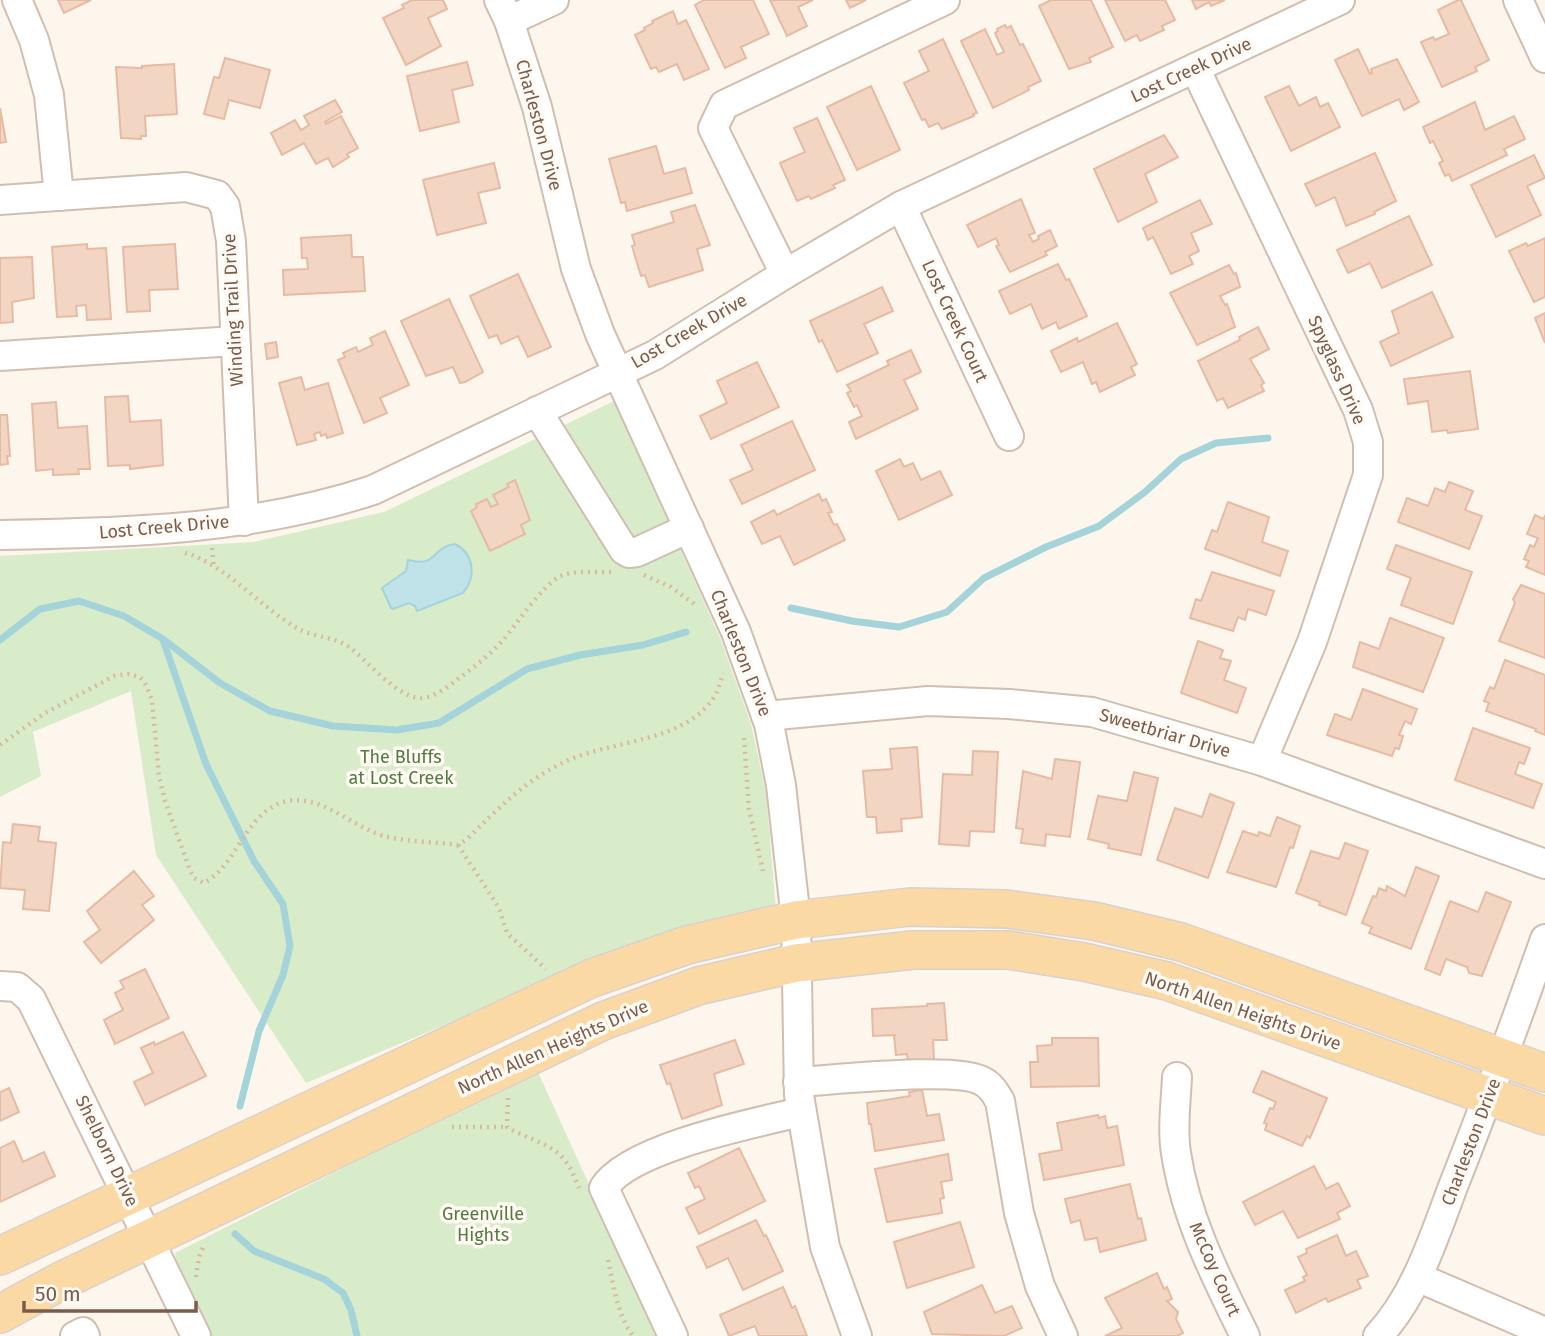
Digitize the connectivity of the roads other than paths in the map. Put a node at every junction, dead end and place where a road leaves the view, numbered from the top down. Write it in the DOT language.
graph roads {
  1 [pos="17,0"];
  2 [pos="554,0"];
  3 [pos="946,0"];
  4 [pos="1340,0"];
  5 [pos="1518,0"];
  6 [pos="504,11"];
  7 [pos="1545,58"];
  8 [pos="1195,68"];
  9 [pos="59,196"];
  10 [pos="0,200"];
  11 [pos="901,206"];
  12 [pos="785,274"];
  13 [pos="235,341"];
  14 [pos="0,356"];
  15 [pos="619,372"];
  16 [pos="537,411"];
  17 [pos="1009,436"];
  18 [pos="244,521"];
  19 [pos="689,528"];
  20 [pos="0,535"];
  21 [pos="754,721"];
  22 [pos="1262,761"];
  23 [pos="1545,864"];
  24 [pos="796,920"];
  25 [pos="1545,939"];
  26 [pos="796,963"];
  27 [pos="0,986"];
  28 [pos="1504,1059"];
  29 [pos="1545,1073"];
  30 [pos="1177,1077"];
  31 [pos="799,1082"];
  32 [pos="1489,1097"];
  33 [pos="801,1112"];
  34 [pos="1545,1116"];
  35 [pos="129,1195"];
  36 [pos="149,1238"];
  37 [pos="0,1256"];
  38 [pos="1417,1277"];
  39 [pos="0,1314"];
  40 [pos="1545,1332"];
  41 [pos="75,1336"];
  42 [pos="85,1336"];
  43 [pos="196,1336"];
  44 [pos="673,1336"];
  45 [pos="857,1336"];
  46 [pos="1063,1336"];
  47 [pos="1245,1336"];
  48 [pos="1378,1336"];
  1 -- 9 [label="street"];
  2 -- 6 [label="street"];
  3 -- 12 [label="street"];
  4 -- 8 [label="street, Lost Creek Drive"];
  5 -- 7 [label="street"];
  6 -- 15 [label="street, Charleston Drive"];
  8 -- 11 [label="street, Lost Creek Drive"];
  8 -- 22 [label="street, Spyglass Drive"];
  9 -- 10 [label="street, Winding Trail Drive"];
  9 -- 13 [label="street, Winding Trail Drive"];
  11 -- 12 [label="street, Lost Creek Drive"];
  11 -- 17 [label="street, Lost Creek Court"];
  12 -- 15 [label="street, Lost Creek Drive"];
  13 -- 14 [label="street"];
  13 -- 18 [label="street, Winding Trail Drive"];
  15 -- 16 [label="street, Lost Creek Drive"];
  15 -- 19 [label="street, Charleston Drive"];
  16 -- 18 [label="street, Lost Creek Drive"];
  16 -- 19 [label="street"];
  18 -- 20 [label="street, Lost Creek Drive"];
  19 -- 21 [label="street, Charleston Drive"];
  21 -- 22 [label="street, Sweetbriar Drive"];
  21 -- 24 [label="street, Charleston Drive"];
  22 -- 23 [label="street, Sweetbriar Drive"];
  24 -- 26 [label="street, Charleston Drive"];
  24 -- 28 [label="main road"];
  24 -- 35 [label="main road"];
  25 -- 28 [label="street, Charleston Drive"];
  26 -- 31 [label="street, Charleston Drive"];
  26 -- 32 [label="main road, North Allen Heights Drive"];
  26 -- 36 [label="main road, North Allen Heights Drive"];
  27 -- 35 [label="street, Shelborn Drive"];
  28 -- 29 [label="main road"];
  28 -- 32 [label="street, Charleston Drive"];
  30 -- 47 [label="street, McCoy Court"];
  31 -- 33 [label="street, Charleston Drive"];
  31 -- 46 [label="street"];
  32 -- 34 [label="main road, North Allen Heights Drive"];
  32 -- 38 [label="street, Charleston Drive"];
  33 -- 44 [label="street"];
  33 -- 45 [label="street, Charleston Drive"];
  35 -- 36 [label="street, Shelborn Drive"];
  35 -- 37 [label="main road"];
  36 -- 39 [label="main road, North Allen Heights Drive"];
  36 -- 43 [label="street, Shelborn Drive"];
  38 -- 40 [label="street"];
  38 -- 48 [label="street, Charleston Drive"];
  41 -- 42 [label="street"];
}
